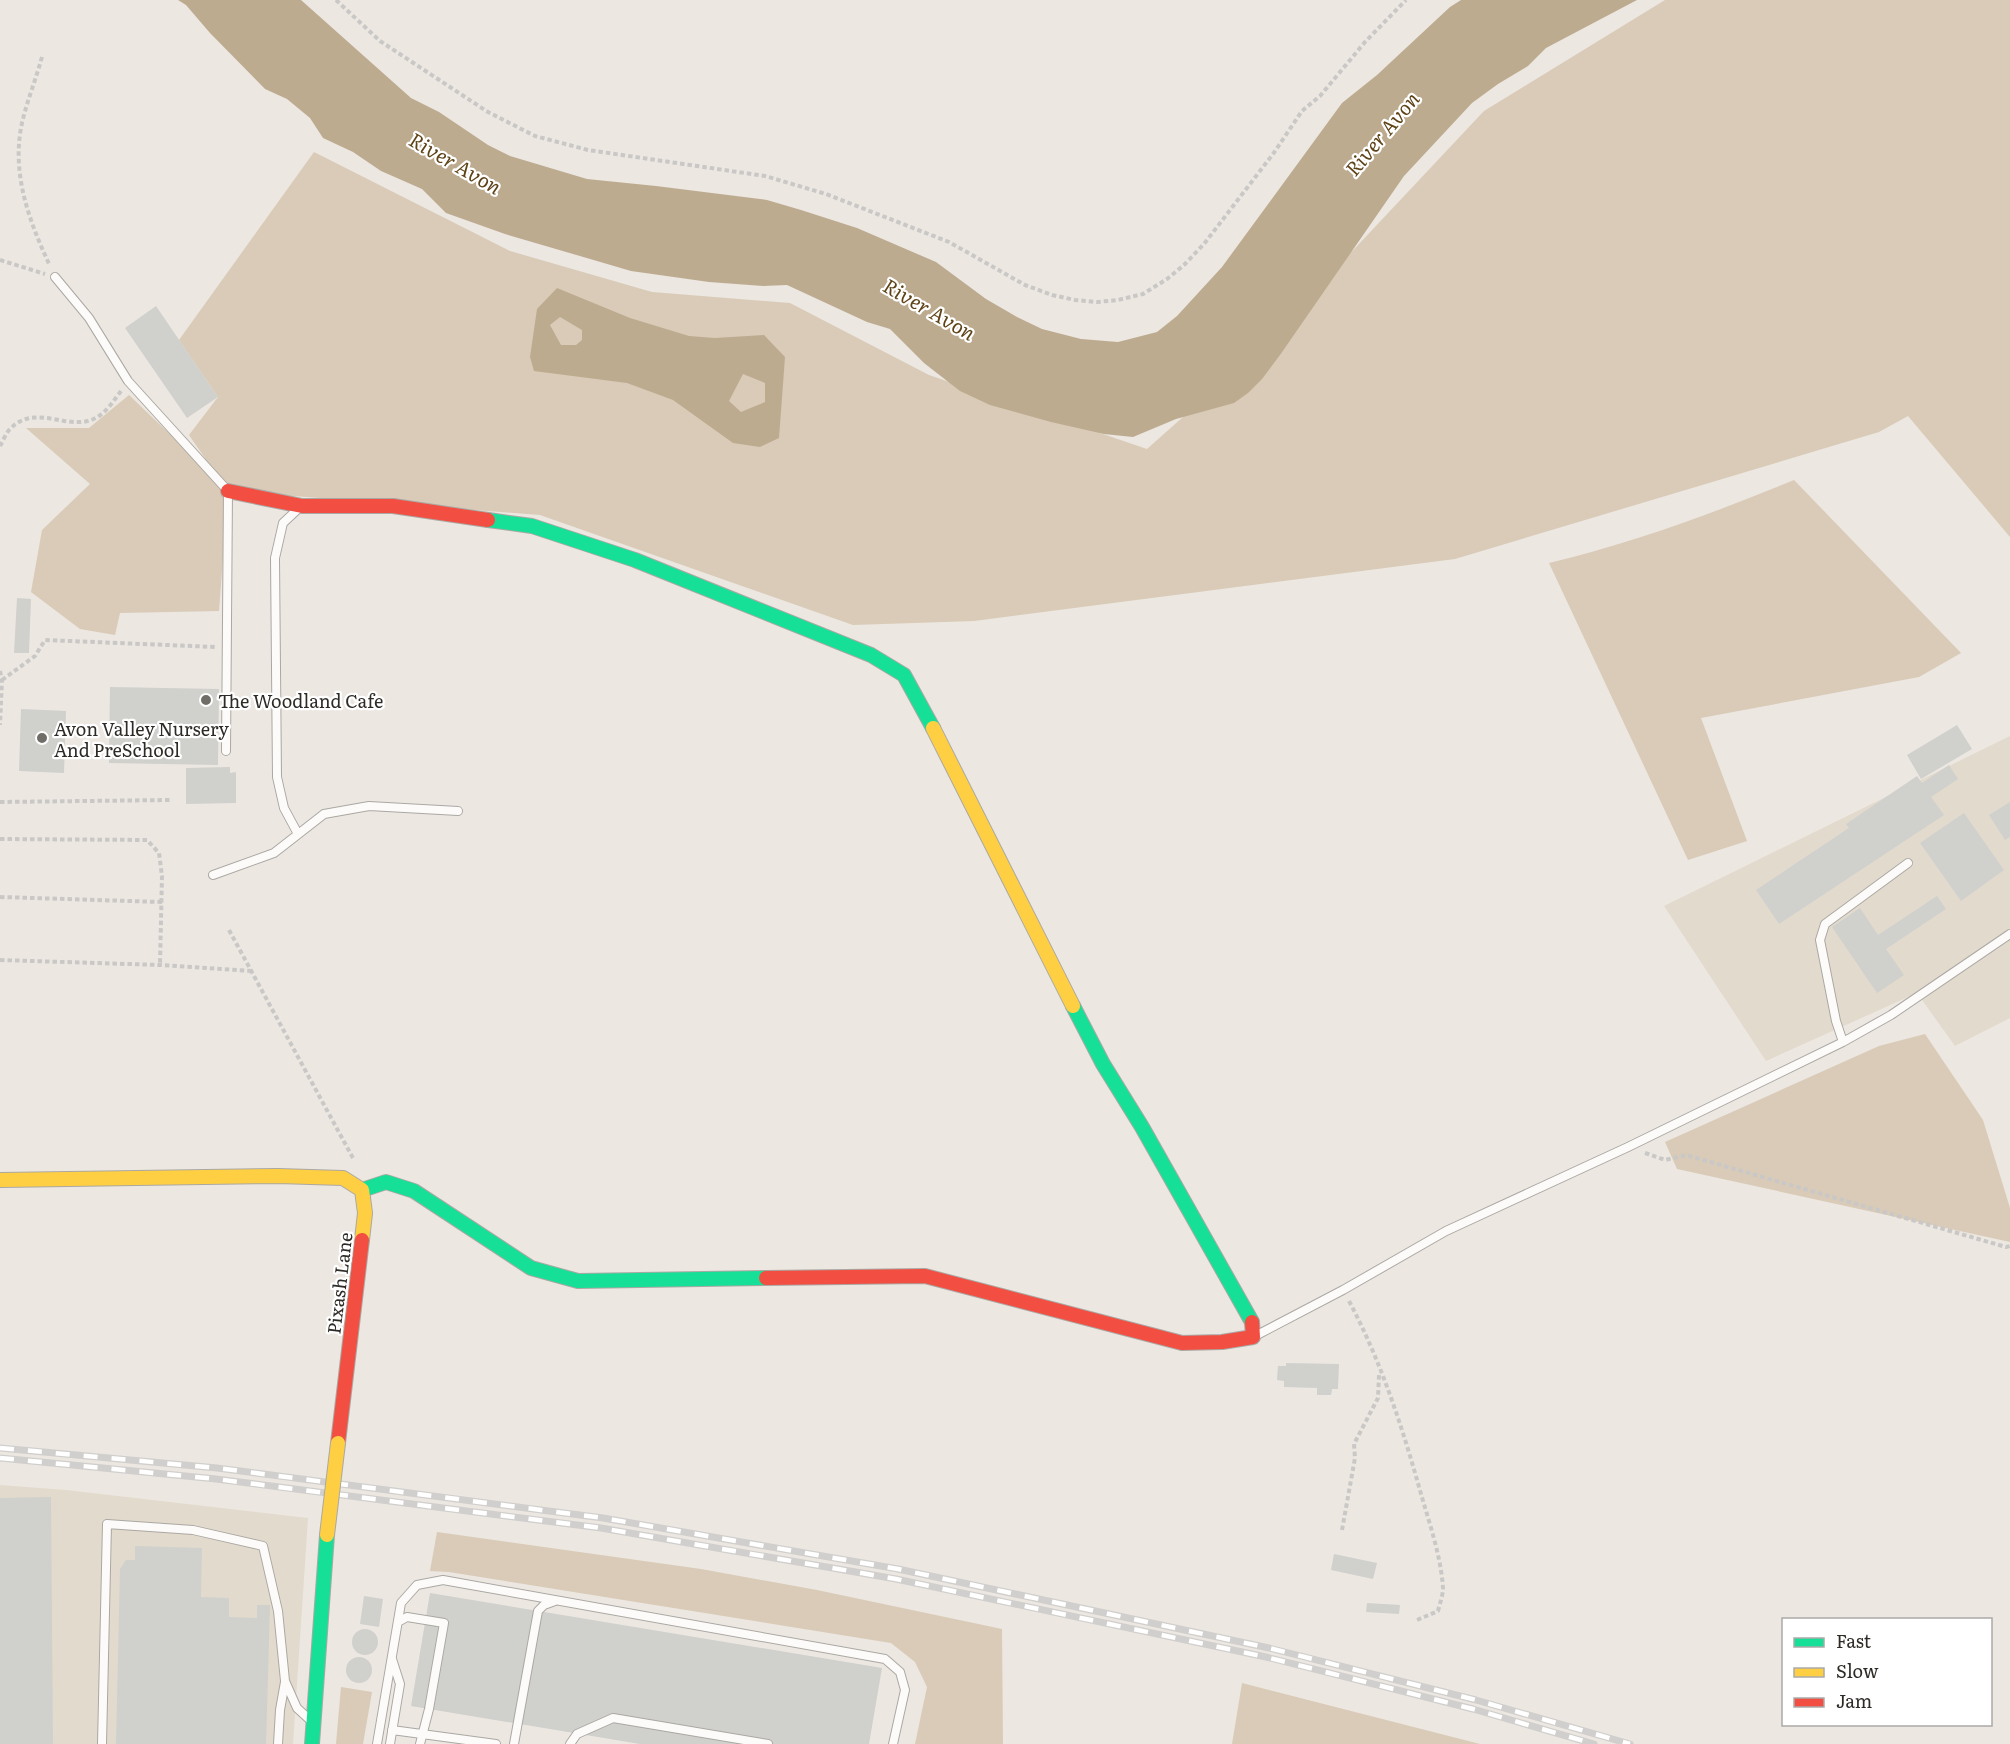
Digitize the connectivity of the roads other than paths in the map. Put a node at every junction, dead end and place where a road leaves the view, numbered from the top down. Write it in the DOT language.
graph roads {
  1 [pos="55,277"];
  2 [pos="228,490"];
  3 [pos="302,506"];
  4 [pos="226,751"];
  5 [pos="458,811"];
  6 [pos="298,834"];
  7 [pos="1908,863"];
  8 [pos="213,875"];
  9 [pos="2010,934"];
  10 [pos="1843,1042"];
  11 [pos="0,1180"];
  12 [pos="362,1190"];
  13 [pos="1253,1337"];
  14 [pos="557,1600"];
  15 [pos="398,1622"];
  16 [pos="392,1657"];
  17 [pos="285,1681"];
  18 [pos="314,1725"];
  19 [pos="392,1730"];
  20 [pos="424,1734"];
  21 [pos="892,1742"];
  22 [pos="102,1744"];
  23 [pos="278,1744"];
  24 [pos="312,1744"];
  25 [pos="376,1744"];
  26 [pos="390,1744"];
  27 [pos="420,1744"];
  28 [pos="497,1744"];
  29 [pos="514,1744"];
  30 [pos="570,1744"];
  31 [pos="768,1744"];
  1 -- 2 [label="lane"];
  2 -- 3 [label="street"];
  2 -- 4 [label="lane"];
  3 -- 6 [label="lane"];
  3 -- 13 [label="street"];
  5 -- 6 [label="lane"];
  6 -- 8 [label="lane"];
  7 -- 10 [label="lane"];
  9 -- 10 [label="lane"];
  10 -- 13 [label="lane"];
  11 -- 12 [label="street"];
  12 -- 13 [label="street"];
  12 -- 18 [label="street, Pixash Lane, bridge"];
  14 -- 15 [label="lane"];
  14 -- 21 [label="lane"];
  14 -- 29 [label="lane"];
  15 -- 16 [label="lane"];
  15 -- 20 [label="lane"];
  16 -- 19 [label="lane"];
  16 -- 25 [label="lane"];
  17 -- 18 [label="lane"];
  17 -- 22 [label="lane"];
  17 -- 23 [label="lane"];
  18 -- 24 [label="street, Pixash Lane"];
  19 -- 20 [label="lane"];
  19 -- 26 [label="lane"];
  20 -- 27 [label="lane"];
  20 -- 28 [label="lane"];
  30 -- 31 [label="lane"];
}
